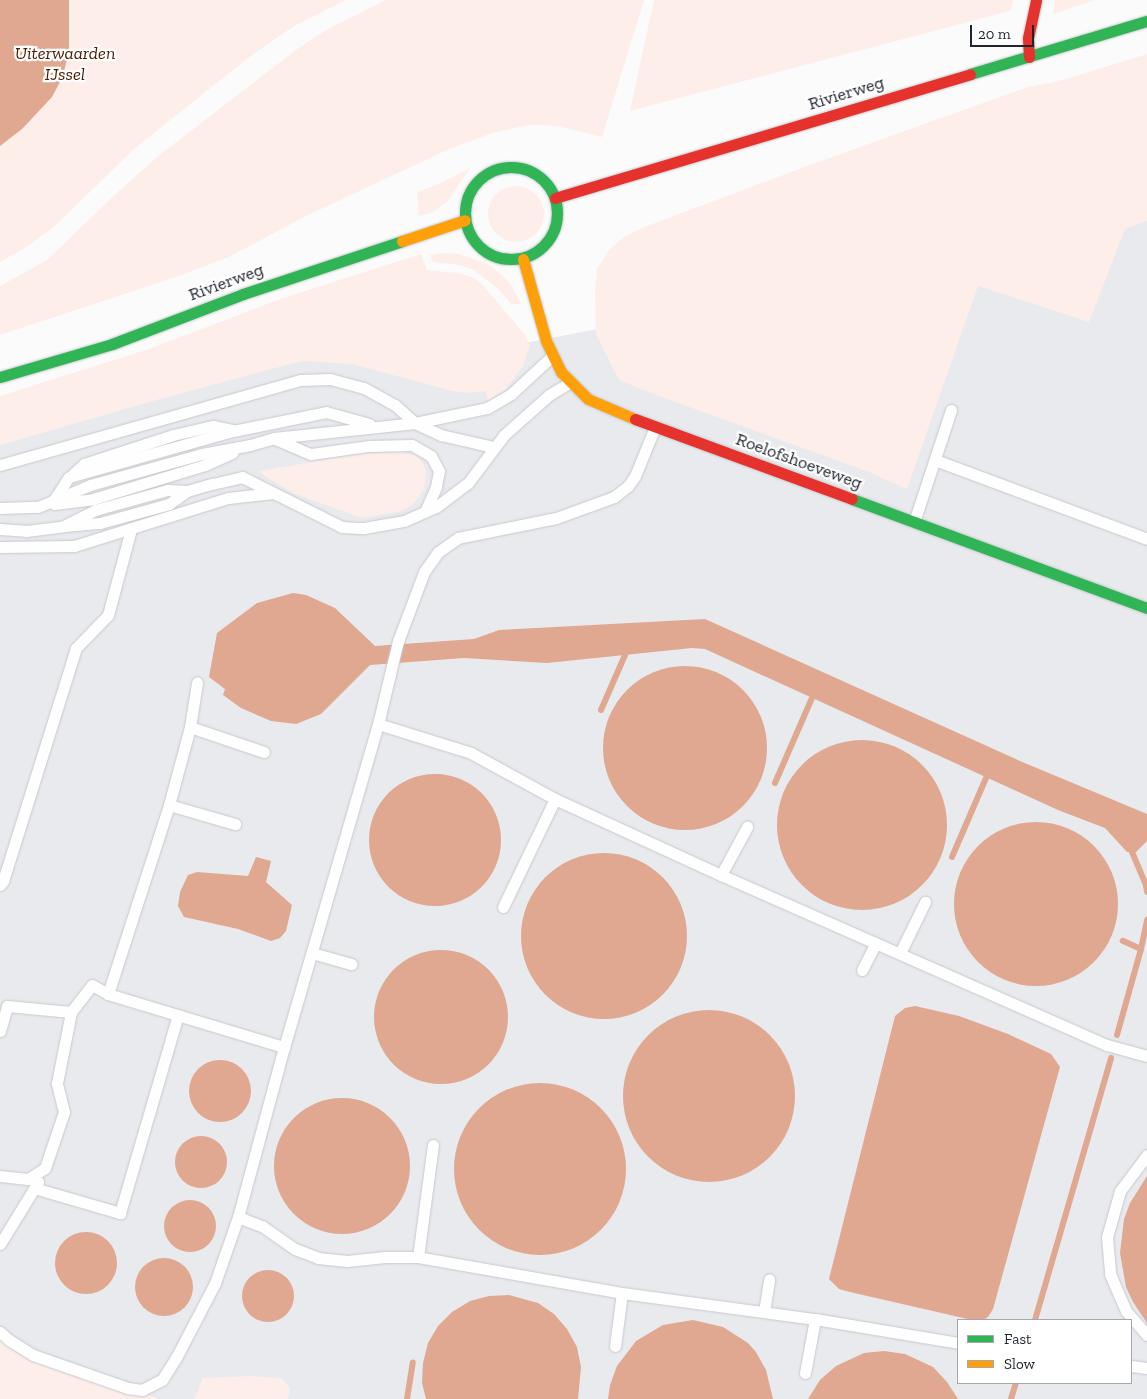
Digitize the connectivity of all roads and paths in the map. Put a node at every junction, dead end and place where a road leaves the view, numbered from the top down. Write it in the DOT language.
graph roads {
  1 [pos="1036,0"];
  2 [pos="1147,21"];
  3 [pos="1029,57"];
  4 [pos="555,198"];
  5 [pos="465,220"];
  6 [pos="523,259"];
  7 [pos="552,356"];
  8 [pos="0,377"];
  9 [pos="570,383"];
  10 [pos="951,410"];
  11 [pos="415,424"];
  12 [pos="375,426"];
  13 [pos="655,427"];
  14 [pos="274,438"];
  15 [pos="250,445"];
  16 [pos="493,447"];
  17 [pos="935,460"];
  18 [pos="0,465"];
  19 [pos="273,493"];
  20 [pos="54,500"];
  21 [pos="38,507"];
  22 [pos="0,508"];
  23 [pos="424,512"];
  24 [pos="914,522"];
  25 [pos="0,529"];
  26 [pos="131,529"];
  27 [pos="1147,539"];
  28 [pos="0,546"];
  29 [pos="1147,608"];
  30 [pos="197,682"];
  31 [pos="378,724"];
  32 [pos="190,727"];
  33 [pos="264,752"];
  34 [pos="555,799"];
  35 [pos="168,805"];
  36 [pos="235,824"];
  37 [pos="747,827"];
  38 [pos="721,876"];
  39 [pos="0,885"];
  40 [pos="925,902"];
  41 [pos="503,907"];
  42 [pos="876,943"];
  43 [pos="312,952"];
  44 [pos="900,953"];
  45 [pos="351,964"];
  46 [pos="862,970"];
  47 [pos="108,994"];
  48 [pos="71,1012"];
  49 [pos="178,1015"];
  50 [pos="0,1031"];
  51 [pos="284,1047"];
  52 [pos="1147,1056"];
  53 [pos="433,1145"];
  54 [pos="1147,1155"];
  55 [pos="45,1168"];
  56 [pos="0,1176"];
  57 [pos="34,1188"];
  58 [pos="238,1218"];
  59 [pos="0,1244"];
  60 [pos="418,1257"];
  61 [pos="769,1279"];
  62 [pos="622,1293"];
  63 [pos="764,1312"];
  64 [pos="815,1320"];
  65 [pos="0,1332"];
  66 [pos="1147,1335"];
  67 [pos="957,1343"];
  68 [pos="616,1346"];
  69 [pos="1132,1366"];
  70 [pos="1147,1368"];
  71 [pos="805,1373"];
  1 -- 3 [label="main road"];
  2 -- 3 [label="main road, Rivierweg"];
  3 -- 4 [label="main road, Rivierweg"];
  4 -- 5 [label="main road"];
  4 -- 6 [label="main road"];
  5 -- 6 [label="main road"];
  5 -- 8 [label="main road, Rivierweg"];
  6 -- 7 [label="main road, Roelofshoeveweg"];
  7 -- 9 [label="main road, Roelofshoeveweg"];
  7 -- 11 [label="lane"];
  9 -- 13 [label="main road, Roelofshoeveweg"];
  9 -- 16 [label="lane"];
  10 -- 17 [label="lane"];
  11 -- 12 [label="lane"];
  11 -- 16 [label="lane"];
  11 -- 18 [label="lane"];
  12 -- 14 [label="lane"];
  12 -- 20 [label="lane"];
  13 -- 24 [label="main road, Roelofshoeveweg"];
  13 -- 31 [label="lane"];
  14 -- 15 [label="lane"];
  14 -- 23 [label="lane"];
  15 -- 20 [label="lane"];
  15 -- 21 [label="lane"];
  16 -- 23 [label="lane"];
  17 -- 24 [label="lane"];
  17 -- 27 [label="lane"];
  19 -- 23 [label="lane"];
  19 -- 25 [label="lane"];
  19 -- 26 [label="lane"];
  20 -- 21 [label="lane"];
  21 -- 22 [label="lane"];
  24 -- 29 [label="main road, Roelofshoeveweg"];
  26 -- 28 [label="lane"];
  26 -- 39 [label="lane"];
  30 -- 32 [label="lane"];
  31 -- 34 [label="lane"];
  31 -- 43 [label="lane"];
  32 -- 33 [label="lane"];
  32 -- 35 [label="lane"];
  34 -- 38 [label="lane"];
  34 -- 41 [label="lane"];
  35 -- 36 [label="lane"];
  35 -- 47 [label="lane"];
  37 -- 38 [label="lane"];
  38 -- 42 [label="lane"];
  40 -- 44 [label="lane"];
  42 -- 44 [label="lane"];
  42 -- 46 [label="lane"];
  43 -- 45 [label="lane"];
  43 -- 51 [label="lane"];
  44 -- 52 [label="lane"];
  47 -- 48 [label="lane"];
  47 -- 49 [label="lane"];
  48 -- 50 [label="lane"];
  48 -- 55 [label="lane"];
  49 -- 51 [label="lane"];
  49 -- 57 [label="lane"];
  51 -- 58 [label="lane"];
  53 -- 60 [label="lane"];
  54 -- 66 [label="lane"];
  55 -- 56 [label="lane"];
  55 -- 57 [label="lane"];
  57 -- 59 [label="lane"];
  58 -- 60 [label="lane"];
  58 -- 65 [label="lane"];
  60 -- 62 [label="lane"];
  61 -- 63 [label="lane"];
  62 -- 63 [label="lane"];
  62 -- 68 [label="lane"];
  63 -- 64 [label="lane"];
  64 -- 67 [label="lane"];
  64 -- 71 [label="lane"];
  69 -- 70 [label="lane"];
}
